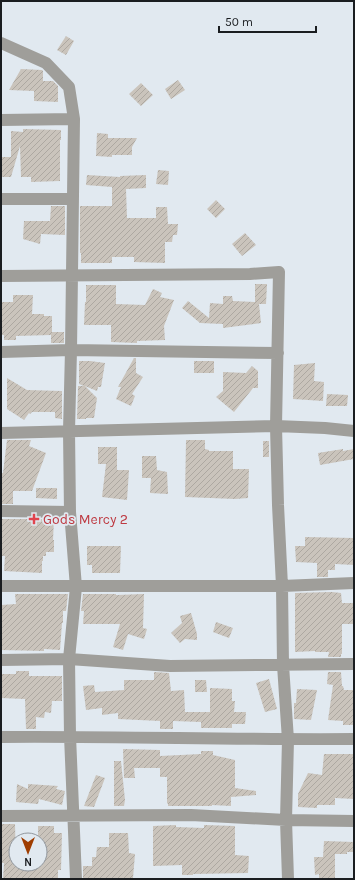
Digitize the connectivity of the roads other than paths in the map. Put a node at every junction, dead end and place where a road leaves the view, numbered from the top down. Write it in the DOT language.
graph roads {
  1 [pos="1,44"];
  2 [pos="74,119"];
  3 [pos="1,120"];
  4 [pos="1,199"];
  5 [pos="74,199"];
  6 [pos="1,276"];
  7 [pos="72,276"];
  8 [pos="71,350"];
  9 [pos="1,352"];
  10 [pos="278,353"];
  11 [pos="276,426"];
  12 [pos="68,431"];
  13 [pos="354,431"];
  14 [pos="1,433"];
  15 [pos="1,511"];
  16 [pos="70,512"];
  17 [pos="354,583"];
  18 [pos="1,586"];
  19 [pos="282,586"];
  20 [pos="76,587"];
  21 [pos="69,659"];
  22 [pos="1,660"];
  23 [pos="354,664"];
  24 [pos="283,665"];
  25 [pos="70,736"];
  26 [pos="1,737"];
  27 [pos="354,739"];
  28 [pos="288,740"];
  29 [pos="1,816"];
  30 [pos="74,816"];
  31 [pos="286,820"];
  32 [pos="354,821"];
  33 [pos="76,879"];
  34 [pos="288,879"];
  1 -- 2 [label="street"];
  2 -- 3 [label="street"];
  2 -- 5 [label="street"];
  4 -- 5 [label="street"];
  5 -- 7 [label="street"];
  6 -- 7 [label="street"];
  7 -- 8 [label="street"];
  7 -- 10 [label="street"];
  8 -- 9 [label="street"];
  8 -- 10 [label="street"];
  8 -- 12 [label="street"];
  10 -- 11 [label="street"];
  11 -- 12 [label="street"];
  11 -- 13 [label="street"];
  11 -- 19 [label="street"];
  12 -- 14 [label="street"];
  12 -- 16 [label="street"];
  15 -- 16 [label="street"];
  16 -- 20 [label="street"];
  17 -- 19 [label="street"];
  18 -- 20 [label="street"];
  19 -- 20 [label="street"];
  19 -- 24 [label="street"];
  20 -- 21 [label="street"];
  21 -- 22 [label="street"];
  21 -- 24 [label="street"];
  21 -- 25 [label="street"];
  23 -- 24 [label="street"];
  24 -- 28 [label="street"];
  25 -- 26 [label="street"];
  25 -- 28 [label="street"];
  25 -- 30 [label="street"];
  27 -- 28 [label="street"];
  28 -- 31 [label="street"];
  29 -- 30 [label="street"];
  30 -- 31 [label="street"];
  30 -- 33 [label="street"];
  31 -- 32 [label="street"];
  31 -- 34 [label="street"];
}
